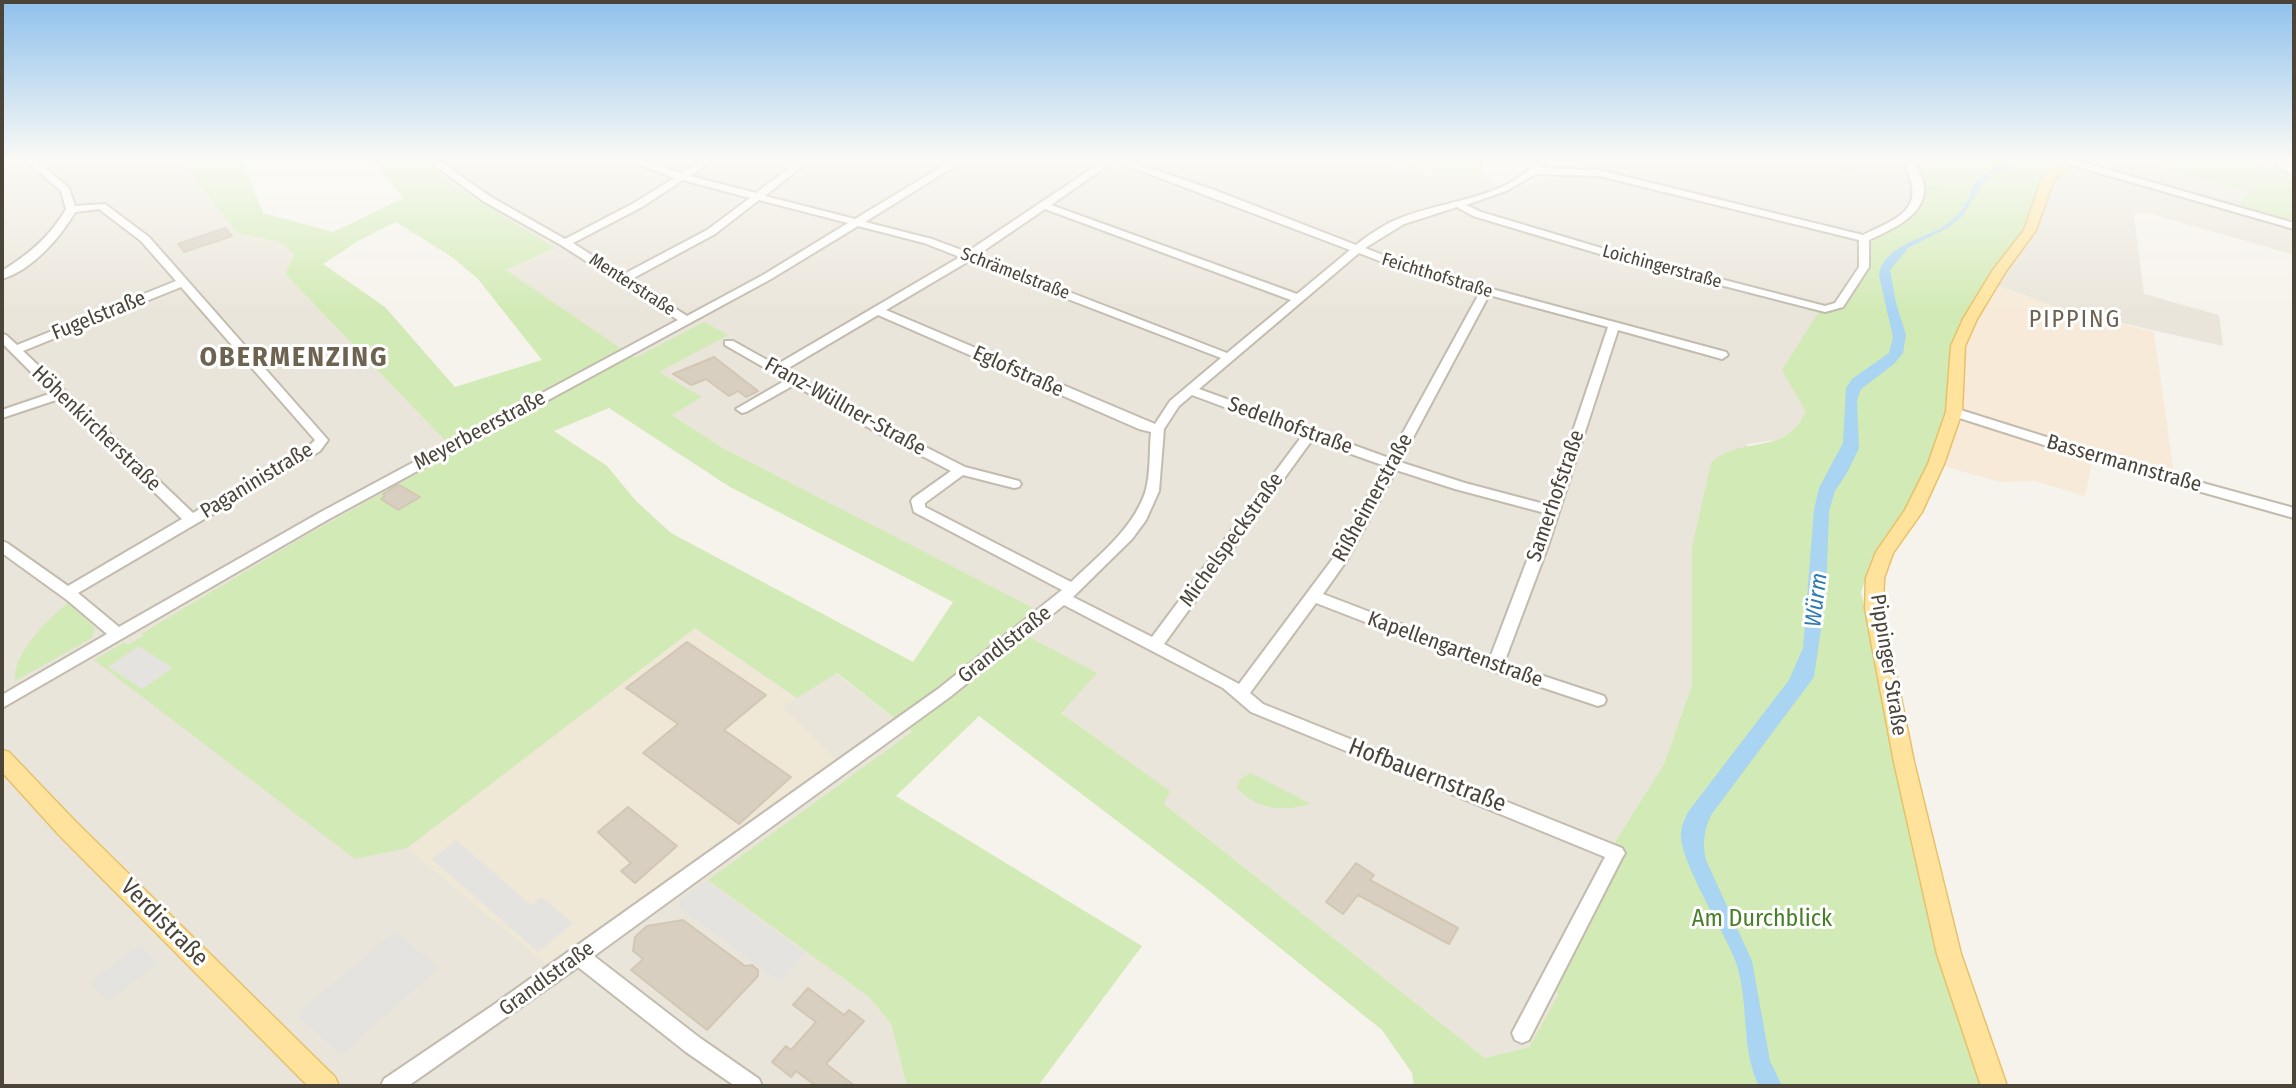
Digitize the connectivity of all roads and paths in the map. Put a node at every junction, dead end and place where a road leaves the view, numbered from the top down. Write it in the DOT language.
graph roads {
  1 [pos="69,212"];
  2 [pos="109,212"];
  3 [pos="510,212"];
  4 [pos="625,212"];
  5 [pos="739,212"];
  6 [pos="819,212"];
  7 [pos="877,212"];
  8 [pos="1033,212"];
  9 [pos="1061,212"];
  10 [pos="1261,212"];
  11 [pos="1432,212"];
  12 [pos="1473,212"];
  13 [pos="1757,212"];
  14 [pos="1908,212"];
  15 [pos="2036,212"];
  16 [pos="2245,212"];
  17 [pos="861,222"];
  18 [pos="2294,226"];
  19 [pos="1864,238"];
  20 [pos="565,243"];
  21 [pos="1357,249"];
  22 [pos="969,256"];
  23 [pos="2,276"];
  24 [pos="624,279"];
  25 [pos="184,282"];
  26 [pos="1486,292"];
  27 [pos="1299,299"];
  28 [pos="879,311"];
  29 [pos="687,321"];
  30 [pos="1614,326"];
  31 [pos="2,338"];
  32 [pos="729,343"];
  33 [pos="15,350"];
  34 [pos="1722,355"];
  35 [pos="1230,358"];
  36 [pos="776,369"];
  37 [pos="795,380"];
  38 [pos="1190,390"];
  39 [pos="60,394"];
  40 [pos="743,409"];
  41 [pos="1954,412"];
  42 [pos="2,414"];
  43 [pos="1158,429"];
  44 [pos="1310,435"];
  45 [pos="1395,462"];
  46 [pos="961,470"];
  47 [pos="1014,484"];
  48 [pos="1551,510"];
  49 [pos="2294,513"];
  50 [pos="191,520"];
  51 [pos="2,546"];
  52 [pos="67,593"];
  53 [pos="1068,594"];
  54 [pos="1313,596"];
  55 [pos="118,635"];
  56 [pos="1155,645"];
  57 [pos="1495,666"];
  58 [pos="1241,693"];
  59 [pos="1598,700"];
  60 [pos="2,702"];
  61 [pos="6,769"];
  62 [pos="579,956"];
  63 [pos="1522,1032"];
  64 [pos="326,1086"];
  65 [pos="391,1086"];
  66 [pos="752,1086"];
  67 [pos="1994,1086"];
  1 -- 23 [label="street"];
  2 -- 25 [label="street, Paganinistraße"];
  3 -- 20 [label="street, Menterstraße"];
  4 -- 20 [label="street"];
  5 -- 24 [label="street"];
  6 -- 17 [label="street, Schrämelstraße"];
  7 -- 17 [label="street, Meyerbeerstraße"];
  8 -- 22 [label="street"];
  9 -- 27 [label="street"];
  10 -- 21 [label="street, Feichthofstraße"];
  11 -- 21 [label="street, Grandlstraße"];
  12 -- 19 [label="street, Loichingerstraße"];
  13 -- 19 [label="street"];
  14 -- 19 [label="street"];
  15 -- 41 [label="main road, Pippinger Straße"];
  16 -- 18 [label="street"];
  17 -- 22 [label="street, Schrämelstraße"];
  17 -- 29 [label="street, Meyerbeerstraße"];
  20 -- 24 [label="street, Menterstraße"];
  21 -- 26 [label="street, Feichthofstraße"];
  21 -- 27 [label="street, Grandlstraße"];
  22 -- 28 [label="street"];
  22 -- 35 [label="street, Schrämelstraße"];
  24 -- 29 [label="street, Menterstraße"];
  25 -- 33 [label="street, Fugelstraße"];
  25 -- 50 [label="street, Paganinistraße"];
  26 -- 30 [label="street, Feichthofstraße"];
  26 -- 45 [label="street, Rißheimerstraße"];
  27 -- 35 [label="street, Grandlstraße"];
  28 -- 36 [label="street"];
  28 -- 43 [label="street, Eglofstraße"];
  29 -- 55 [label="street, Meyerbeerstraße"];
  30 -- 34 [label="street, Feichthofstraße"];
  30 -- 48 [label="street, Samerhofstraße"];
  31 -- 33 [label="street, Höhenkircherstraße"];
  32 -- 36 [label="street, Franz-Wüllner-Straße"];
  33 -- 39 [label="street, Höhenkircherstraße"];
  35 -- 38 [label="street, Grandlstraße"];
  36 -- 37 [label="street, Franz-Wüllner-Straße"];
  37 -- 40 [label="street"];
  37 -- 46 [label="street, Franz-Wüllner-Straße"];
  38 -- 43 [label="street, Grandlstraße"];
  38 -- 44 [label="street, Sedelhofstraße"];
  39 -- 42 [label="street"];
  39 -- 50 [label="street, Höhenkircherstraße"];
  41 -- 49 [label="street, Bassermannstraße"];
  41 -- 67 [label="main road, Pippinger Straße"];
  43 -- 53 [label="street, Grandlstraße"];
  44 -- 45 [label="street, Sedelhofstraße"];
  44 -- 56 [label="street, Michelspeckstraße"];
  45 -- 48 [label="street, Sedelhofstraße"];
  45 -- 54 [label="street, Rißheimerstraße"];
  46 -- 47 [label="street, Franz-Wüllner-Straße"];
  46 -- 53 [label="street"];
  48 -- 57 [label="street, Samerhofstraße"];
  50 -- 52 [label="street, Paganinistraße"];
  51 -- 52 [label="street"];
  52 -- 55 [label="street"];
  53 -- 56 [label="street, Hofbauernstraße"];
  53 -- 62 [label="street, Grandlstraße"];
  54 -- 57 [label="street, Kapellengartenstraße"];
  54 -- 58 [label="street, Rißheimerstraße"];
  55 -- 60 [label="street, Meyerbeerstraße"];
  56 -- 58 [label="street, Hofbauernstraße"];
  57 -- 59 [label="street, Kapellengartenstraße"];
  58 -- 63 [label="street, Hofbauernstraße"];
  61 -- 64 [label="main road, Verdistraße"];
  62 -- 65 [label="street, Grandlstraße"];
  62 -- 66 [label="street"];
}
